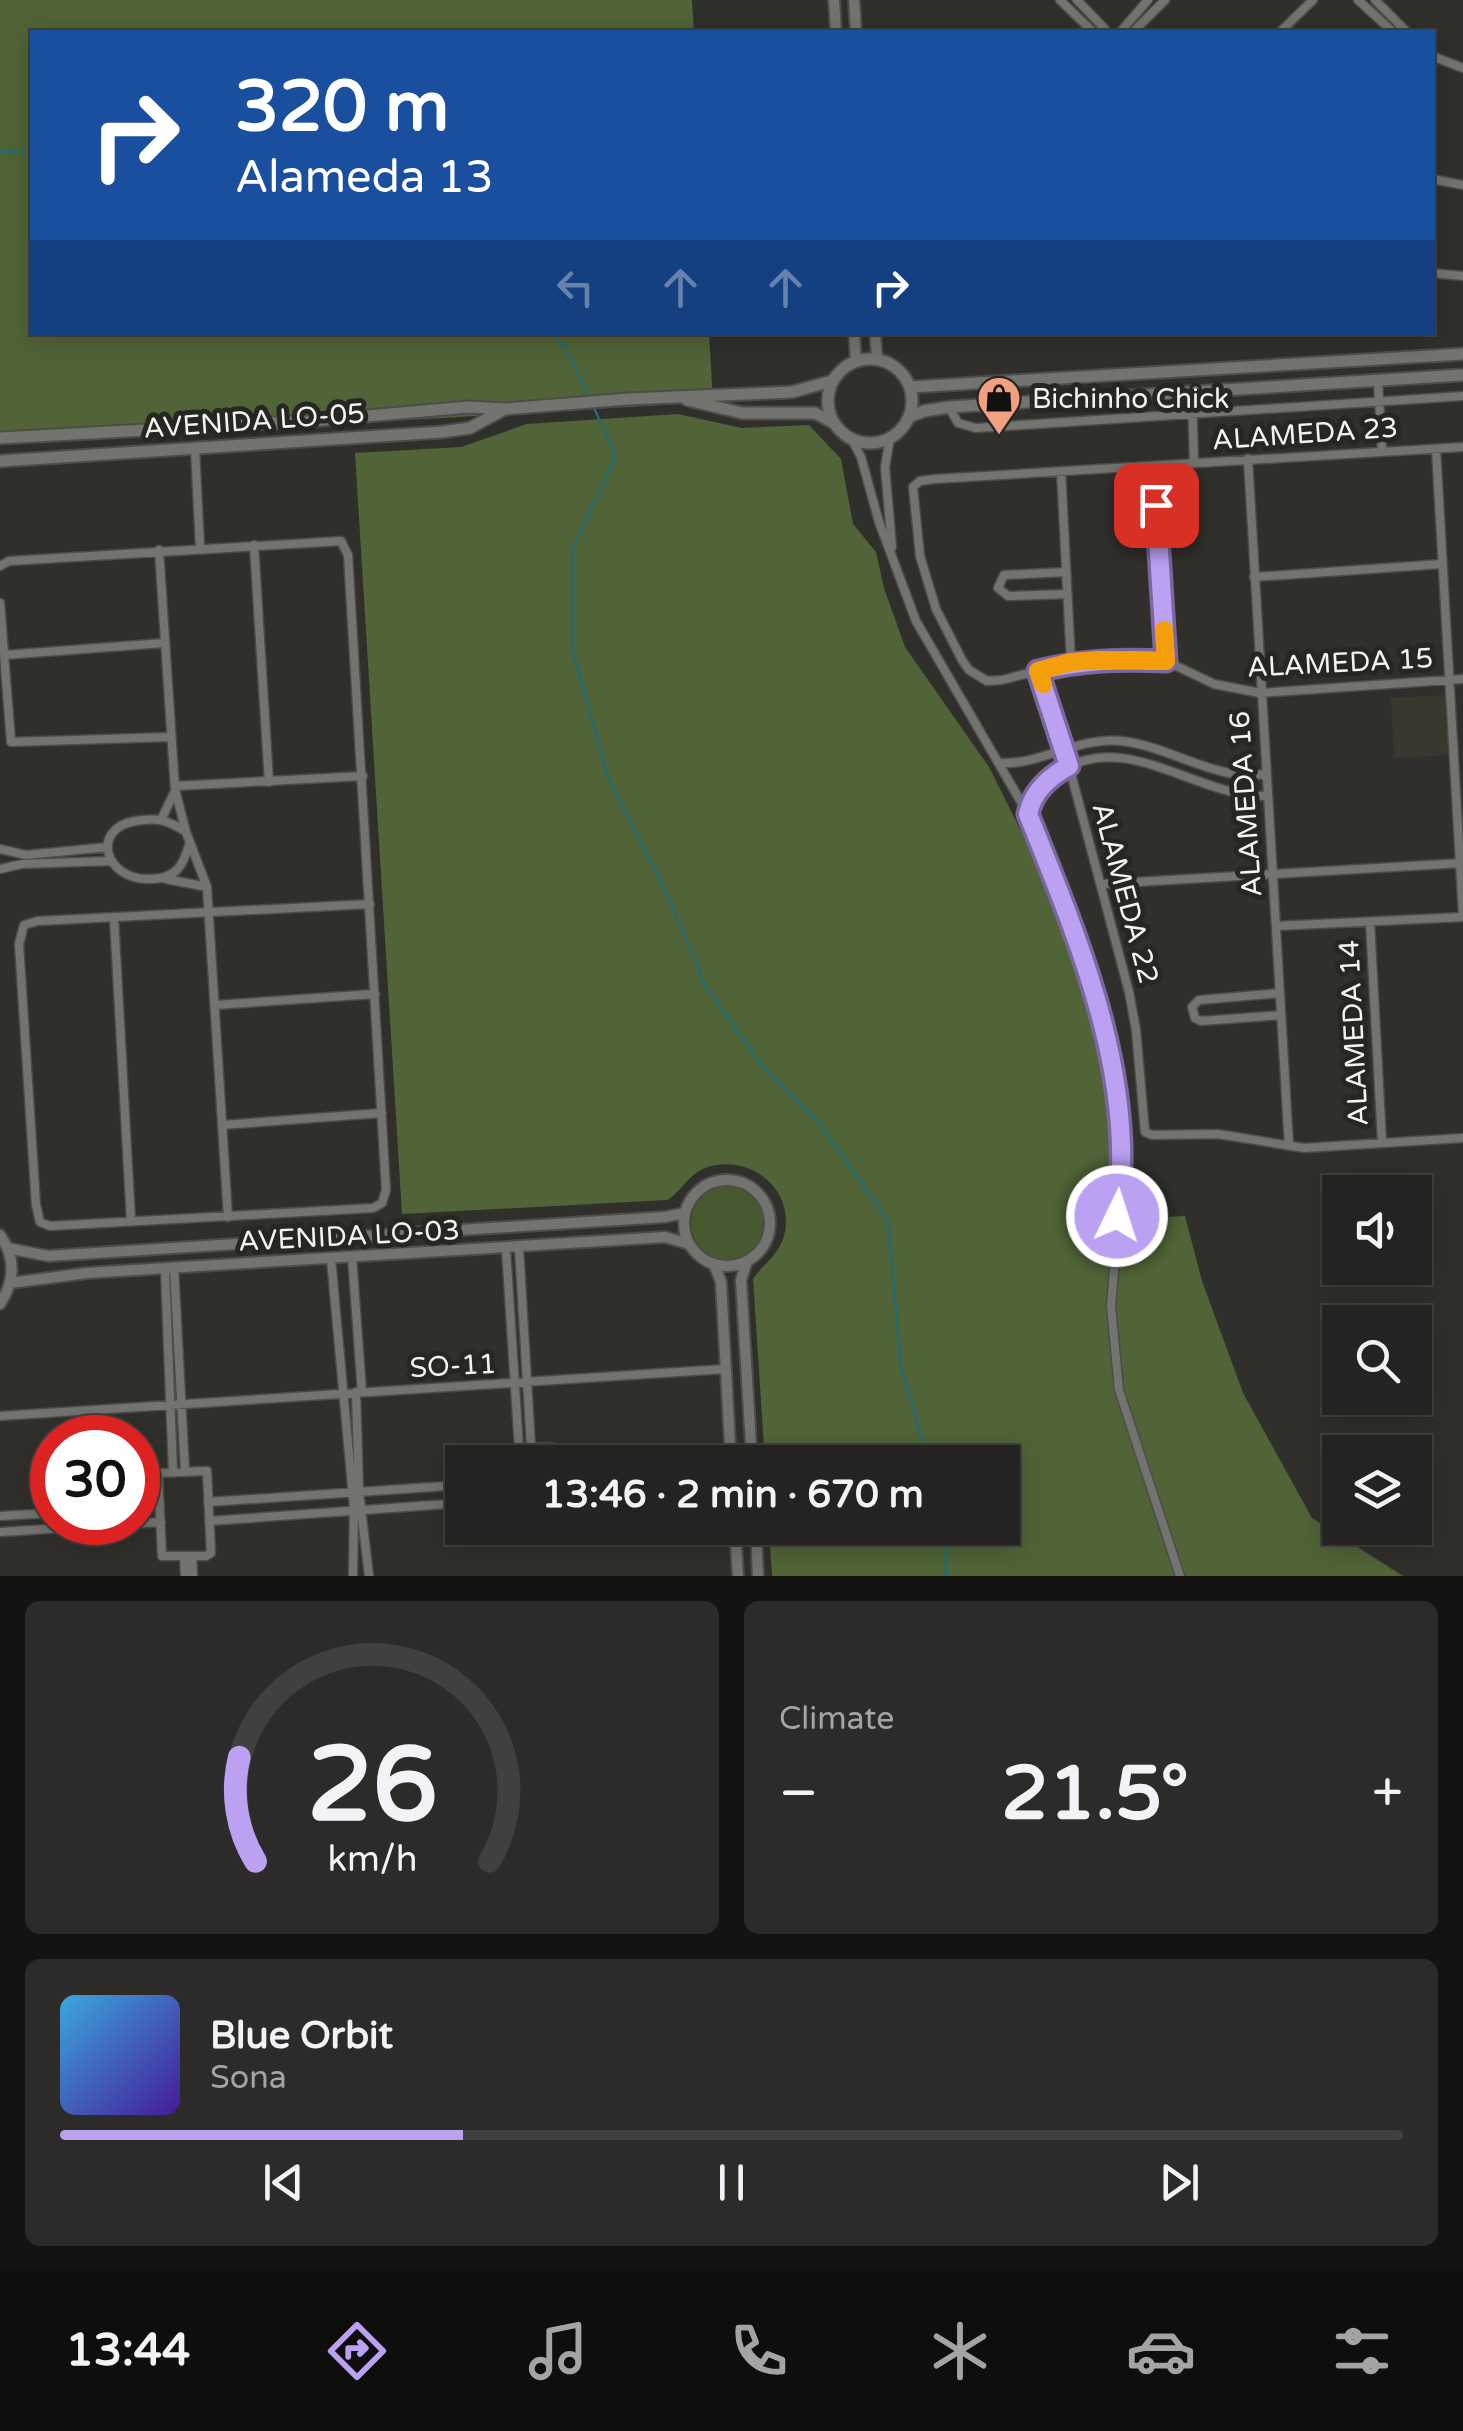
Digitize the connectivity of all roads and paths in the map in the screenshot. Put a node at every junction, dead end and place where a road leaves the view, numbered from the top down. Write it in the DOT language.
graph roads {
  1 [pos="834,0"];
  2 [pos="854,0"];
  3 [pos="1060,0"];
  4 [pos="1076,0"];
  5 [pos="1148,0"];
  6 [pos="1165,0"];
  7 [pos="1313,0"];
  8 [pos="1358,0"];
  9 [pos="1375,0"];
  10 [pos="836,30"];
  11 [pos="856,30"];
  12 [pos="1091,30"];
  13 [pos="1102,30"];
  14 [pos="1124,30"];
  15 [pos="1135,30"];
  16 [pos="1282,30"];
  17 [pos="1391,30"];
  18 [pos="1404,30"];
  19 [pos="1435,57"];
  20 [pos="1463,68"];
  21 [pos="1435,180"];
  22 [pos="1463,186"];
  23 [pos="1435,273"];
  24 [pos="1463,276"];
  25 [pos="854,335"];
  26 [pos="876,335"];
  27 [pos="1463,354"];
  28 [pos="877,359"];
  29 [pos="856,361"];
  30 [pos="1463,375"];
  31 [pos="832,381"];
  32 [pos="1378,381"];
  33 [pos="910,387"];
  34 [pos="1192,393"];
  35 [pos="1463,396"];
  36 [pos="683,398"];
  37 [pos="1380,400"];
  38 [pos="949,407"];
  39 [pos="506,408"];
  40 [pos="1192,414"];
  41 [pos="909,417"];
  42 [pos="834,423"];
  43 [pos="0,438"];
  44 [pos="851,438"];
  45 [pos="890,438"];
  46 [pos="1463,447"];
  47 [pos="1436,448"];
  48 [pos="195,449"];
  49 [pos="1382,450"];
  50 [pos="1248,459"];
  51 [pos="0,461"];
  52 [pos="1194,463"];
  53 [pos="1153,466"];
  54 [pos="1061,471"];
  55 [pos="254,545"];
  56 [pos="200,547"];
  57 [pos="159,550"];
  58 [pos="893,556"];
  59 [pos="1442,564"];
  60 [pos="0,566"];
  61 [pos="1066,572"];
  62 [pos="1254,578"];
  63 [pos="1067,594"];
  64 [pos="0,603"];
  65 [pos="164,643"];
  66 [pos="4,655"];
  67 [pos="1166,661"];
  68 [pos="1071,662"];
  69 [pos="1038,671"];
  70 [pos="1463,679"];
  71 [pos="1448,680"];
  72 [pos="987,681"];
  73 [pos="1260,693"];
  74 [pos="170,737"];
  75 [pos="1064,748"];
  76 [pos="1458,762"];
  77 [pos="1000,763"];
  78 [pos="1069,766"];
  79 [pos="1265,774"];
  80 [pos="363,776"];
  81 [pos="1459,779"];
  82 [pos="270,782"];
  83 [pos="175,787"];
  84 [pos="1266,796"];
  85 [pos="1028,814"];
  86 [pos="161,820"];
  87 [pos="188,837"];
  88 [pos="108,847"];
  89 [pos="0,849"];
  90 [pos="110,861"];
  91 [pos="1461,863"];
  92 [pos="0,869"];
  93 [pos="1273,876"];
  94 [pos="166,879"];
  95 [pos="1102,884"];
  96 [pos="207,886"];
  97 [pos="370,904"];
  98 [pos="208,912"];
  99 [pos="1463,916"];
  100 [pos="114,918"];
  101 [pos="1370,922"];
  102 [pos="1276,926"];
  103 [pos="1280,993"];
  104 [pos="375,994"];
  105 [pos="215,1005"];
  106 [pos="1281,1014"];
  107 [pos="382,1114"];
  108 [pos="222,1125"];
  109 [pos="1463,1138"];
  110 [pos="1382,1142"];
  111 [pos="1289,1146"];
  112 [pos="685,1213"];
  113 [pos="228,1217"];
  114 [pos="132,1221"];
  115 [pos="0,1236"];
  116 [pos="689,1244"];
  117 [pos="7,1248"];
  118 [pos="512,1249"];
  119 [pos="352,1257"];
  120 [pos="331,1259"];
  121 [pos="748,1261"];
  122 [pos="714,1264"];
  123 [pos="169,1268"];
  124 [pos="10,1283"];
  125 [pos="0,1304"];
  126 [pos="726,1369"];
  127 [pos="528,1383"];
  128 [pos="514,1384"];
  129 [pos="359,1392"];
  130 [pos="345,1393"];
  131 [pos="182,1404"];
  132 [pos="171,1406"];
  133 [pos="0,1416"];
  134 [pos="519,1445"];
  135 [pos="531,1445"];
  136 [pos="730,1445"];
  137 [pos="751,1445"];
  138 [pos="173,1471"];
  139 [pos="185,1471"];
  140 [pos="160,1473"];
  141 [pos="445,1485"];
  142 [pos="356,1492"];
  143 [pos="208,1502"];
  144 [pos="445,1503"];
  145 [pos="357,1508"];
  146 [pos="30,1514"];
  147 [pos="0,1516"];
  148 [pos="209,1521"];
  149 [pos="160,1522"];
  150 [pos="30,1530"];
  151 [pos="0,1532"];
  152 [pos="736,1545"];
  153 [pos="757,1545"];
  154 [pos="188,1556"];
  155 [pos="185,1576"];
  156 [pos="193,1576"];
  157 [pos="353,1576"];
  158 [pos="369,1576"];
  159 [pos="738,1576"];
  160 [pos="758,1576"];
  161 [pos="1180,1576"];
  1 -- 10 [label="street"];
  2 -- 11 [label="street"];
  3 -- 12 [label="street"];
  4 -- 13 [label="street"];
  5 -- 14 [label="street"];
  6 -- 15 [label="street"];
  7 -- 16 [label="street"];
  8 -- 17 [label="street"];
  9 -- 18 [label="street"];
  19 -- 20 [label="street"];
  21 -- 22 [label="street"];
  23 -- 24 [label="street"];
  25 -- 29 [label="street"];
  26 -- 28 [label="street"];
  27 -- 33 [label="main road"];
  28 -- 29 [label="main road"];
  28 -- 33 [label="main road"];
  29 -- 31 [label="main road"];
  30 -- 32 [label="main road"];
  31 -- 36 [label="main road, AVENIDA LO-05"];
  31 -- 42 [label="main road"];
  32 -- 34 [label="main road"];
  32 -- 37 [label="street"];
  33 -- 41 [label="main road"];
  34 -- 38 [label="main road"];
  34 -- 40 [label="street"];
  35 -- 37 [label="street"];
  36 -- 39 [label="main road, AVENIDA LO-05"];
  36 -- 42 [label="main road, AVENIDA LO-05"];
  37 -- 40 [label="street"];
  37 -- 49 [label="street"];
  38 -- 40 [label="street"];
  38 -- 41 [label="main road"];
  39 -- 43 [label="main road, AVENIDA LO-05"];
  39 -- 48 [label="main road, AVENIDA LO-05"];
  40 -- 52 [label="street"];
  41 -- 45 [label="main road"];
  42 -- 44 [label="main road"];
  44 -- 45 [label="main road"];
  44 -- 58 [label="street"];
  45 -- 58 [label="street"];
  46 -- 47 [label="street, ALAMEDA 23"];
  47 -- 49 [label="street, ALAMEDA 23"];
  47 -- 59 [label="street"];
  48 -- 51 [label="main road, AVENIDA LO-05"];
  48 -- 56 [label="street"];
  49 -- 50 [label="street, ALAMEDA 23"];
  50 -- 52 [label="street, ALAMEDA 23"];
  50 -- 62 [label="street, ALAMEDA 16"];
  52 -- 53 [label="street, ALAMEDA 23"];
  53 -- 54 [label="street, ALAMEDA 23"];
  53 -- 67 [label="street"];
  54 -- 61 [label="street"];
  54 -- 72 [label="street, ALAMEDA 23"];
  55 -- 56 [label="street"];
  55 -- 80 [label="street"];
  55 -- 82 [label="street"];
  56 -- 57 [label="street"];
  57 -- 60 [label="street"];
  57 -- 65 [label="street"];
  58 -- 77 [label="street"];
  59 -- 62 [label="street"];
  59 -- 71 [label="street"];
  61 -- 63 [label="street"];
  61 -- 63 [label="street"];
  62 -- 73 [label="street, ALAMEDA 16"];
  63 -- 68 [label="street"];
  64 -- 66 [label="street"];
  65 -- 66 [label="street"];
  65 -- 74 [label="street"];
  66 -- 74 [label="street"];
  67 -- 68 [label="street, ALAMEDA 15"];
  67 -- 73 [label="street, ALAMEDA 15"];
  68 -- 69 [label="street, ALAMEDA 15"];
  69 -- 72 [label="street, ALAMEDA 15"];
  69 -- 75 [label="street, ALAMEDA 22"];
  70 -- 71 [label="street, ALAMEDA 15"];
  71 -- 73 [label="street, ALAMEDA 15"];
  71 -- 76 [label="street"];
  73 -- 79 [label="street, ALAMEDA 16"];
  74 -- 83 [label="street"];
  75 -- 77 [label="street"];
  75 -- 78 [label="street, ALAMEDA 22"];
  75 -- 79 [label="street"];
  76 -- 81 [label="street"];
  77 -- 85 [label="street"];
  78 -- 84 [label="street"];
  78 -- 85 [label="street"];
  78 -- 95 [label="street, ALAMEDA 22"];
  79 -- 84 [label="street, ALAMEDA 16"];
  80 -- 82 [label="street"];
  80 -- 97 [label="street"];
  81 -- 91 [label="street"];
  82 -- 83 [label="street"];
  83 -- 86 [label="street"];
  83 -- 87 [label="street"];
  84 -- 93 [label="street, ALAMEDA 16"];
  85 -- 161 [label="street"];
  86 -- 87 [label="street"];
  86 -- 88 [label="street"];
  87 -- 94 [label="street"];
  87 -- 96 [label="street"];
  88 -- 89 [label="street"];
  88 -- 90 [label="street"];
  90 -- 92 [label="street"];
  90 -- 94 [label="street"];
  91 -- 93 [label="street"];
  91 -- 99 [label="street"];
  93 -- 95 [label="street"];
  93 -- 102 [label="street, ALAMEDA 16"];
  94 -- 96 [label="street"];
  95 -- 111 [label="street, ALAMEDA 22"];
  96 -- 98 [label="street"];
  97 -- 98 [label="street"];
  97 -- 104 [label="street"];
  98 -- 100 [label="street"];
  98 -- 105 [label="street"];
  99 -- 101 [label="street"];
  100 -- 114 [label="street"];
  100 -- 114 [label="street"];
  101 -- 102 [label="street"];
  101 -- 110 [label="street, ALAMEDA 14"];
  102 -- 103 [label="street, ALAMEDA 16"];
  103 -- 106 [label="street, ALAMEDA 16"];
  103 -- 106 [label="street"];
  104 -- 105 [label="street"];
  104 -- 107 [label="street"];
  105 -- 108 [label="street"];
  106 -- 111 [label="street, ALAMEDA 16"];
  107 -- 108 [label="street"];
  107 -- 113 [label="street"];
  108 -- 113 [label="street"];
  109 -- 110 [label="street"];
  110 -- 111 [label="street"];
  112 -- 116 [label="street"];
  112 -- 117 [label="street, AVENIDA LO-03"];
  112 -- 121 [label="street"];
  113 -- 114 [label="street"];
  115 -- 117 [label="street"];
  116 -- 118 [label="street, AVENIDA LO-03"];
  116 -- 122 [label="street"];
  117 -- 124 [label="street"];
  118 -- 119 [label="street, AVENIDA LO-03"];
  118 -- 127 [label="street"];
  118 -- 128 [label="street"];
  119 -- 120 [label="street, AVENIDA LO-03"];
  119 -- 129 [label="street"];
  120 -- 123 [label="street, AVENIDA LO-03"];
  120 -- 130 [label="street"];
  121 -- 122 [label="street"];
  121 -- 137 [label="street"];
  122 -- 126 [label="street"];
  123 -- 124 [label="street, AVENIDA LO-03"];
  123 -- 131 [label="street"];
  123 -- 132 [label="street"];
  124 -- 125 [label="street"];
  126 -- 127 [label="street, SO-11"];
  126 -- 136 [label="street"];
  127 -- 128 [label="street, SO-11"];
  127 -- 135 [label="street"];
  128 -- 129 [label="street, SO-11"];
  128 -- 134 [label="street"];
  129 -- 130 [label="street, SO-11"];
  129 -- 142 [label="street"];
  130 -- 131 [label="street, SO-11"];
  130 -- 142 [label="street"];
  131 -- 132 [label="street, SO-11"];
  131 -- 139 [label="street"];
  132 -- 133 [label="street, SO-11"];
  132 -- 138 [label="street"];
  138 -- 139 [label="street"];
  138 -- 140 [label="street"];
  139 -- 143 [label="street"];
  141 -- 142 [label="street"];
  142 -- 143 [label="street"];
  142 -- 145 [label="street"];
  143 -- 148 [label="street"];
  144 -- 145 [label="street"];
  145 -- 148 [label="street"];
  145 -- 157 [label="street"];
  145 -- 158 [label="street"];
  146 -- 147 [label="street"];
  148 -- 154 [label="street"];
  149 -- 154 [label="street"];
  150 -- 151 [label="street"];
  152 -- 159 [label="street"];
  153 -- 160 [label="street"];
  154 -- 155 [label="street"];
  154 -- 156 [label="street"];
}
